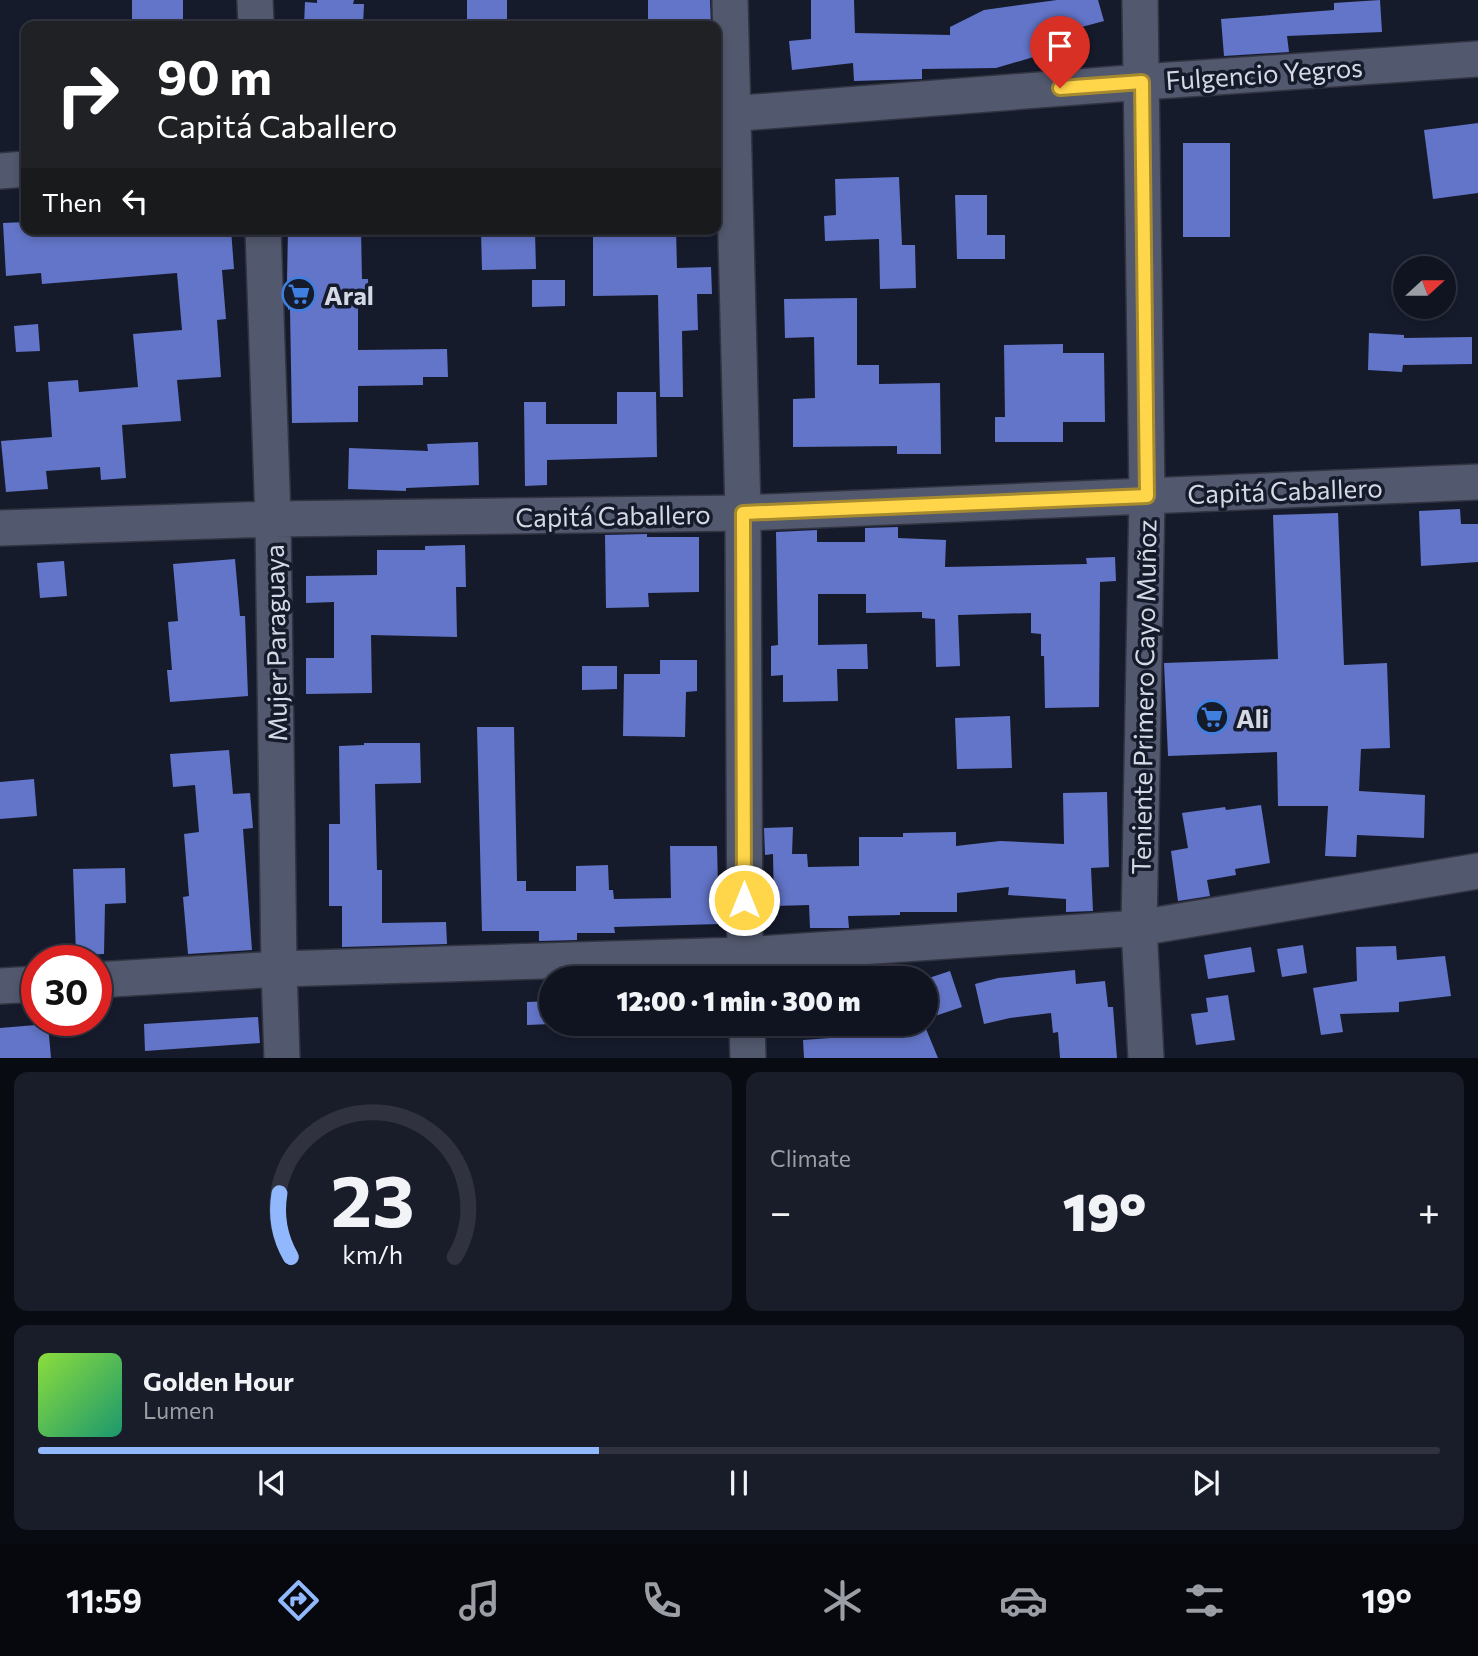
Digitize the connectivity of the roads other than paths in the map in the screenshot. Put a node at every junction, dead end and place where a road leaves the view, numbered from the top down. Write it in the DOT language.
graph roads {
  1 [pos="255,0"];
  2 [pos="730,0"];
  3 [pos="1140,0"];
  4 [pos="256,21"];
  5 [pos="1478,59"];
  6 [pos="1142,82"];
  7 [pos="724,114"];
  8 [pos="21,169"];
  9 [pos="0,171"];
  10 [pos="263,235"];
  11 [pos="1478,482"];
  12 [pos="1147,496"];
  13 [pos="743,513"];
  14 [pos="273,519"];
  15 [pos="0,528"];
  16 [pos="1478,871"];
  17 [pos="1139,928"];
  18 [pos="745,966"];
  19 [pos="755,966"];
  20 [pos="539,968"];
  21 [pos="279,969"];
  22 [pos="112,979"];
  23 [pos="21,985"];
  24 [pos="0,986"];
  25 [pos="747,1036"];
  26 [pos="282,1058"];
  27 [pos="748,1058"];
  28 [pos="1146,1058"];
  1 -- 4 [label="street"];
  2 -- 7 [label="street"];
  3 -- 6 [label="street, Teniente Primero Cayo Muñoz"];
  5 -- 6 [label="street, Fulgencio Yegros"];
  6 -- 7 [label="street, Fulgencio Yegros"];
  6 -- 12 [label="street, Teniente Primero Cayo Muñoz"];
  7 -- 13 [label="street"];
  8 -- 9 [label="street"];
  10 -- 14 [label="street, Mujer Paraguaya"];
  11 -- 12 [label="street, Capitá Caballero"];
  12 -- 13 [label="street, Capitá Caballero"];
  12 -- 17 [label="street, Teniente Primero Cayo Muñoz"];
  13 -- 14 [label="street, Capitá Caballero"];
  13 -- 18 [label="street"];
  14 -- 15 [label="street, Capitá Caballero"];
  14 -- 21 [label="street, Mujer Paraguaya"];
  16 -- 17 [label="street"];
  17 -- 19 [label="street"];
  17 -- 28 [label="street, Teniente Primero Cayo Muñoz"];
  20 -- 21 [label="street"];
  21 -- 22 [label="street"];
  21 -- 26 [label="street, Mujer Paraguaya"];
  23 -- 24 [label="street"];
  25 -- 27 [label="street"];
}
